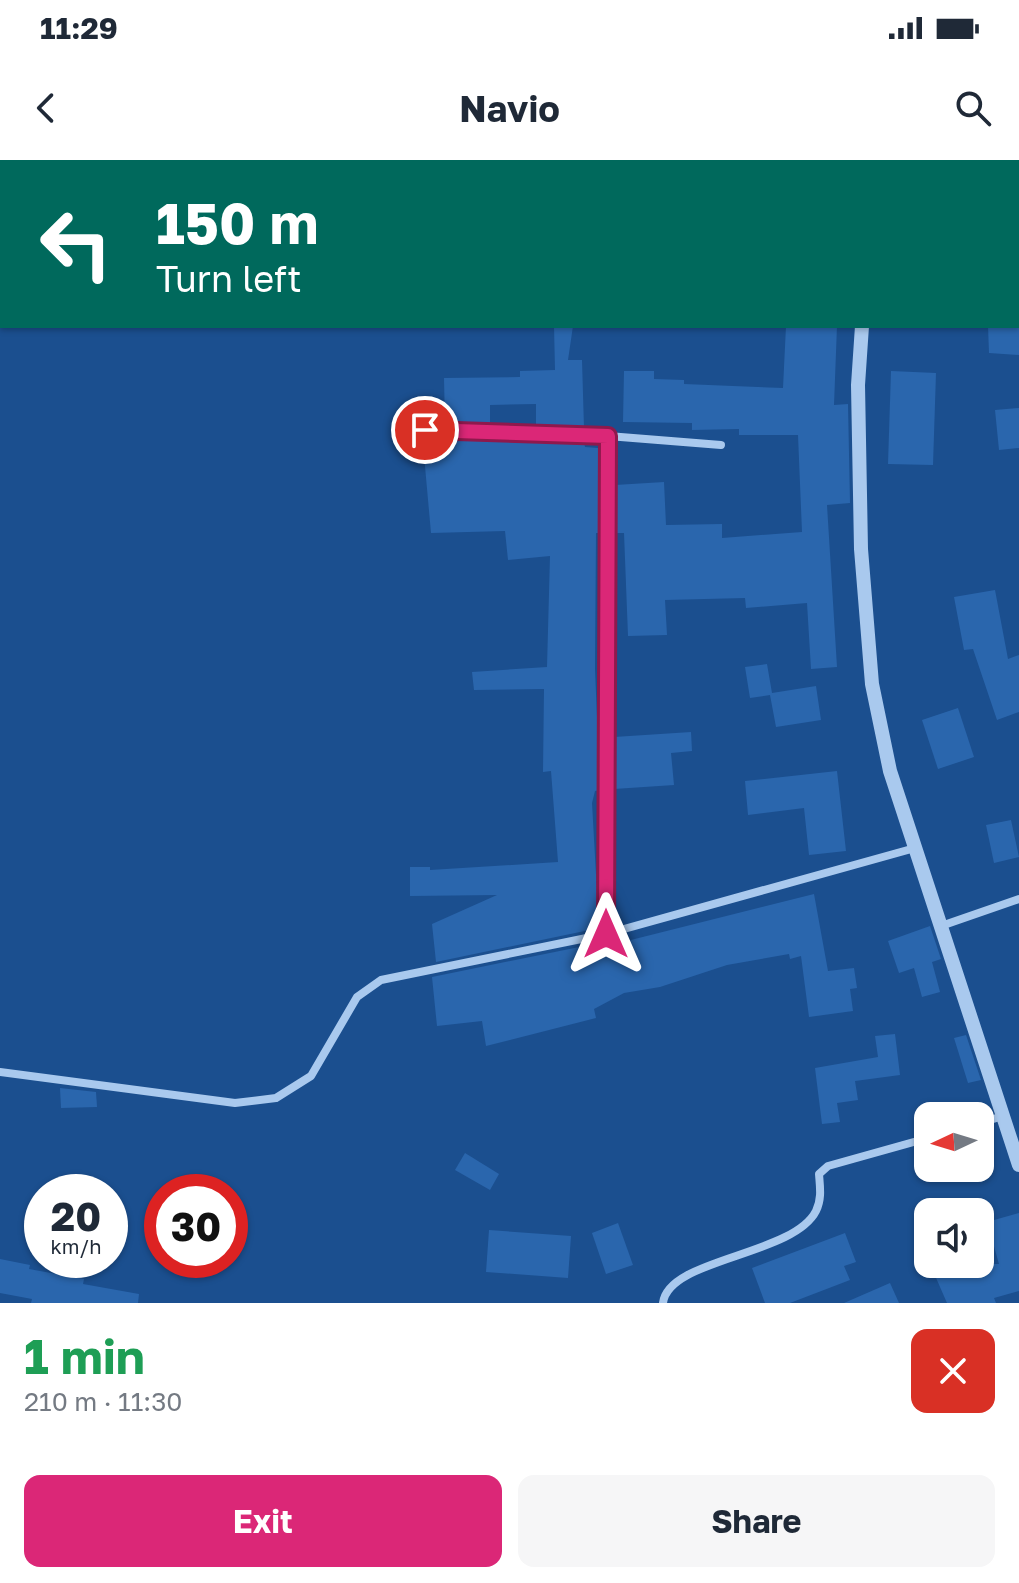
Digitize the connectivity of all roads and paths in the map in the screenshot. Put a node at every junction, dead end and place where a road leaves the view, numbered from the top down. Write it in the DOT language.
graph roads {
  1 [pos="862,328"];
  2 [pos="425,430"];
  3 [pos="608,436"];
  4 [pos="721,445"];
  5 [pos="915,848"];
  6 [pos="1019,899"];
  7 [pos="941,926"];
  8 [pos="606,934"];
  9 [pos="0,1072"];
  10 [pos="1003,1116"];
  11 [pos="994,1119"];
  12 [pos="914,1142"];
  13 [pos="1019,1165"];
  14 [pos="663,1303"];
  1 -- 5 [label="street"];
  2 -- 3 [label="street"];
  3 -- 4 [label="street"];
  3 -- 8 [label="street"];
  5 -- 7 [label="street"];
  5 -- 8 [label="street"];
  6 -- 7 [label="street"];
  7 -- 10 [label="street"];
  8 -- 9 [label="street"];
  10 -- 11 [label="street"];
  10 -- 13 [label="street"];
  12 -- 14 [label="street"];
}
